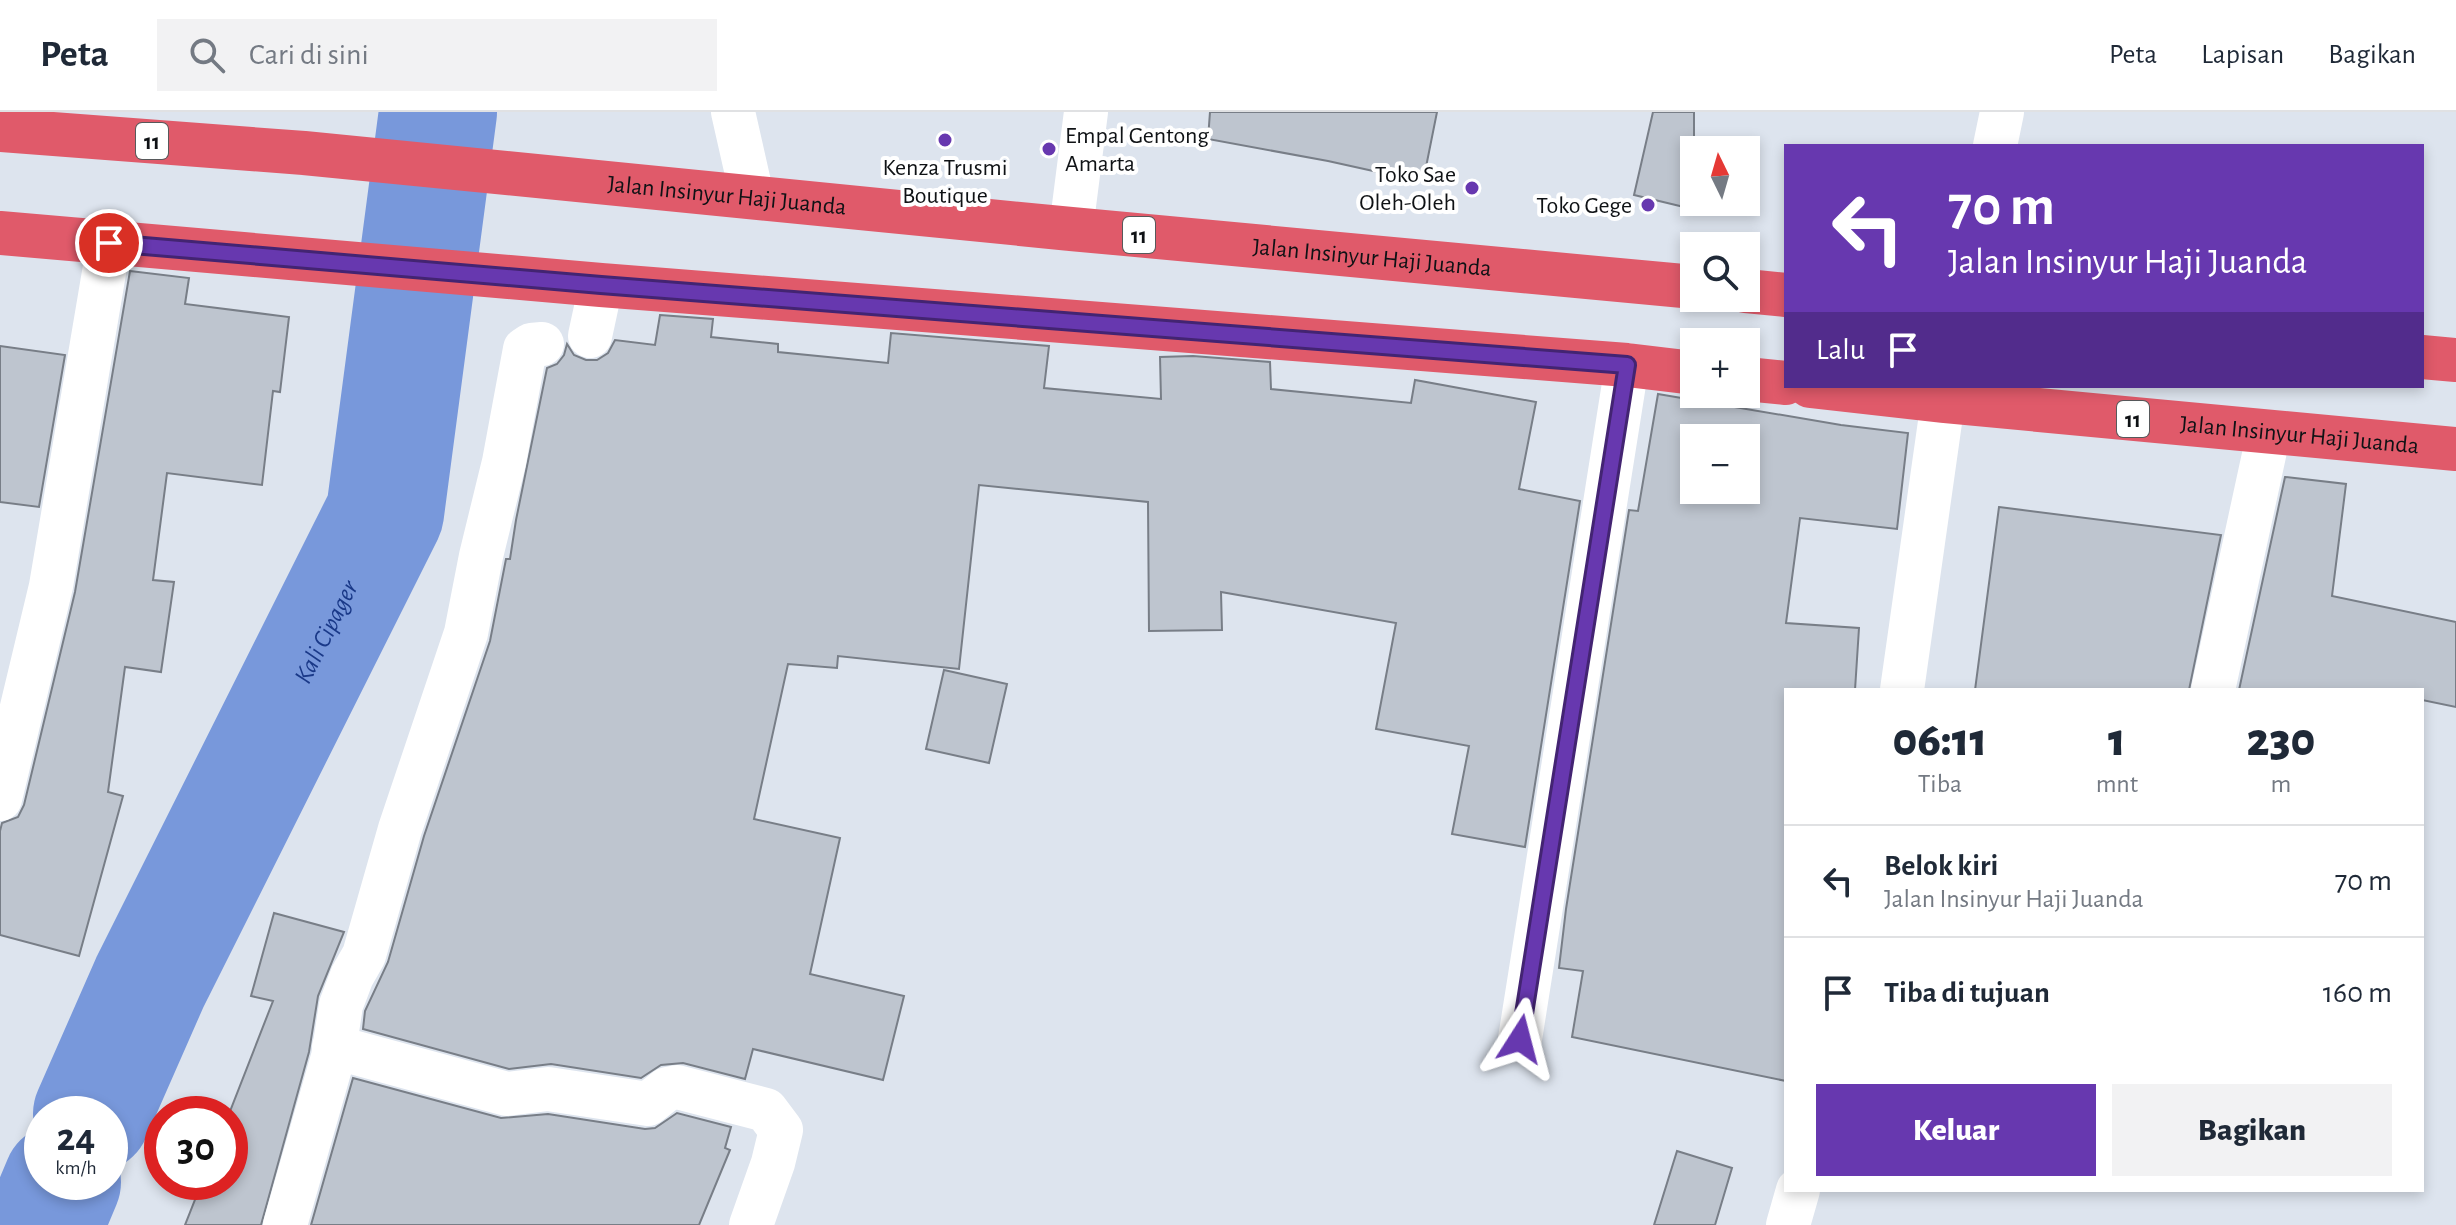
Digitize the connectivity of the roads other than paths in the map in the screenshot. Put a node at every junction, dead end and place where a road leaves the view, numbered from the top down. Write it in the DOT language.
graph roads {
  1 [pos="733,112"];
  2 [pos="1086,112"];
  3 [pos="2002,112"];
  4 [pos="0,130"];
  5 [pos="1995,144"];
  6 [pos="752,196"];
  7 [pos="1071,229"];
  8 [pos="0,233"];
  9 [pos="109,243"];
  10 [pos="601,285"];
  11 [pos="1680,286"];
  12 [pos="1760,292"];
  13 [pos="1784,295"];
  14 [pos="590,336"];
  15 [pos="542,344"];
  16 [pos="2424,357"];
  17 [pos="2456,360"];
  18 [pos="1627,365"];
  19 [pos="1680,371"];
  20 [pos="1760,380"];
  21 [pos="1784,383"];
  22 [pos="1828,388"];
  23 [pos="1943,401"];
  24 [pos="2269,432"];
  25 [pos="2456,449"];
  26 [pos="1902,688"];
  27 [pos="2213,688"];
  28 [pos="0,799"];
  29 [pos="1520,1039"];
  30 [pos="334,1047"];
  31 [pos="1797,1192"];
  32 [pos="285,1225"];
  33 [pos="751,1225"];
  34 [pos="1788,1225"];
  1 -- 6 [label="street"];
  2 -- 7 [label="street"];
  3 -- 5 [label="street"];
  4 -- 6 [label="highway, Jalan Insinyur Haji Juanda / 11"];
  6 -- 7 [label="highway, Jalan Insinyur Haji Juanda / 11"];
  7 -- 11 [label="highway, Jalan Insinyur Haji Juanda / 11"];
  8 -- 9 [label="highway"];
  9 -- 10 [label="highway"];
  9 -- 28 [label="street"];
  10 -- 14 [label="street"];
  10 -- 18 [label="highway"];
  12 -- 13 [label="highway"];
  15 -- 30 [label="street"];
  16 -- 17 [label="highway"];
  18 -- 19 [label="highway"];
  18 -- 29 [label="street"];
  20 -- 21 [label="highway"];
  22 -- 23 [label="highway, Jalan Insinyur Haji Juanda / 11"];
  23 -- 24 [label="highway, Jalan Insinyur Haji Juanda / 11"];
  23 -- 26 [label="street"];
  24 -- 25 [label="highway, Jalan Insinyur Haji Juanda / 11"];
  24 -- 27 [label="street"];
  30 -- 32 [label="street"];
  30 -- 33 [label="street"];
  31 -- 34 [label="street"];
}
